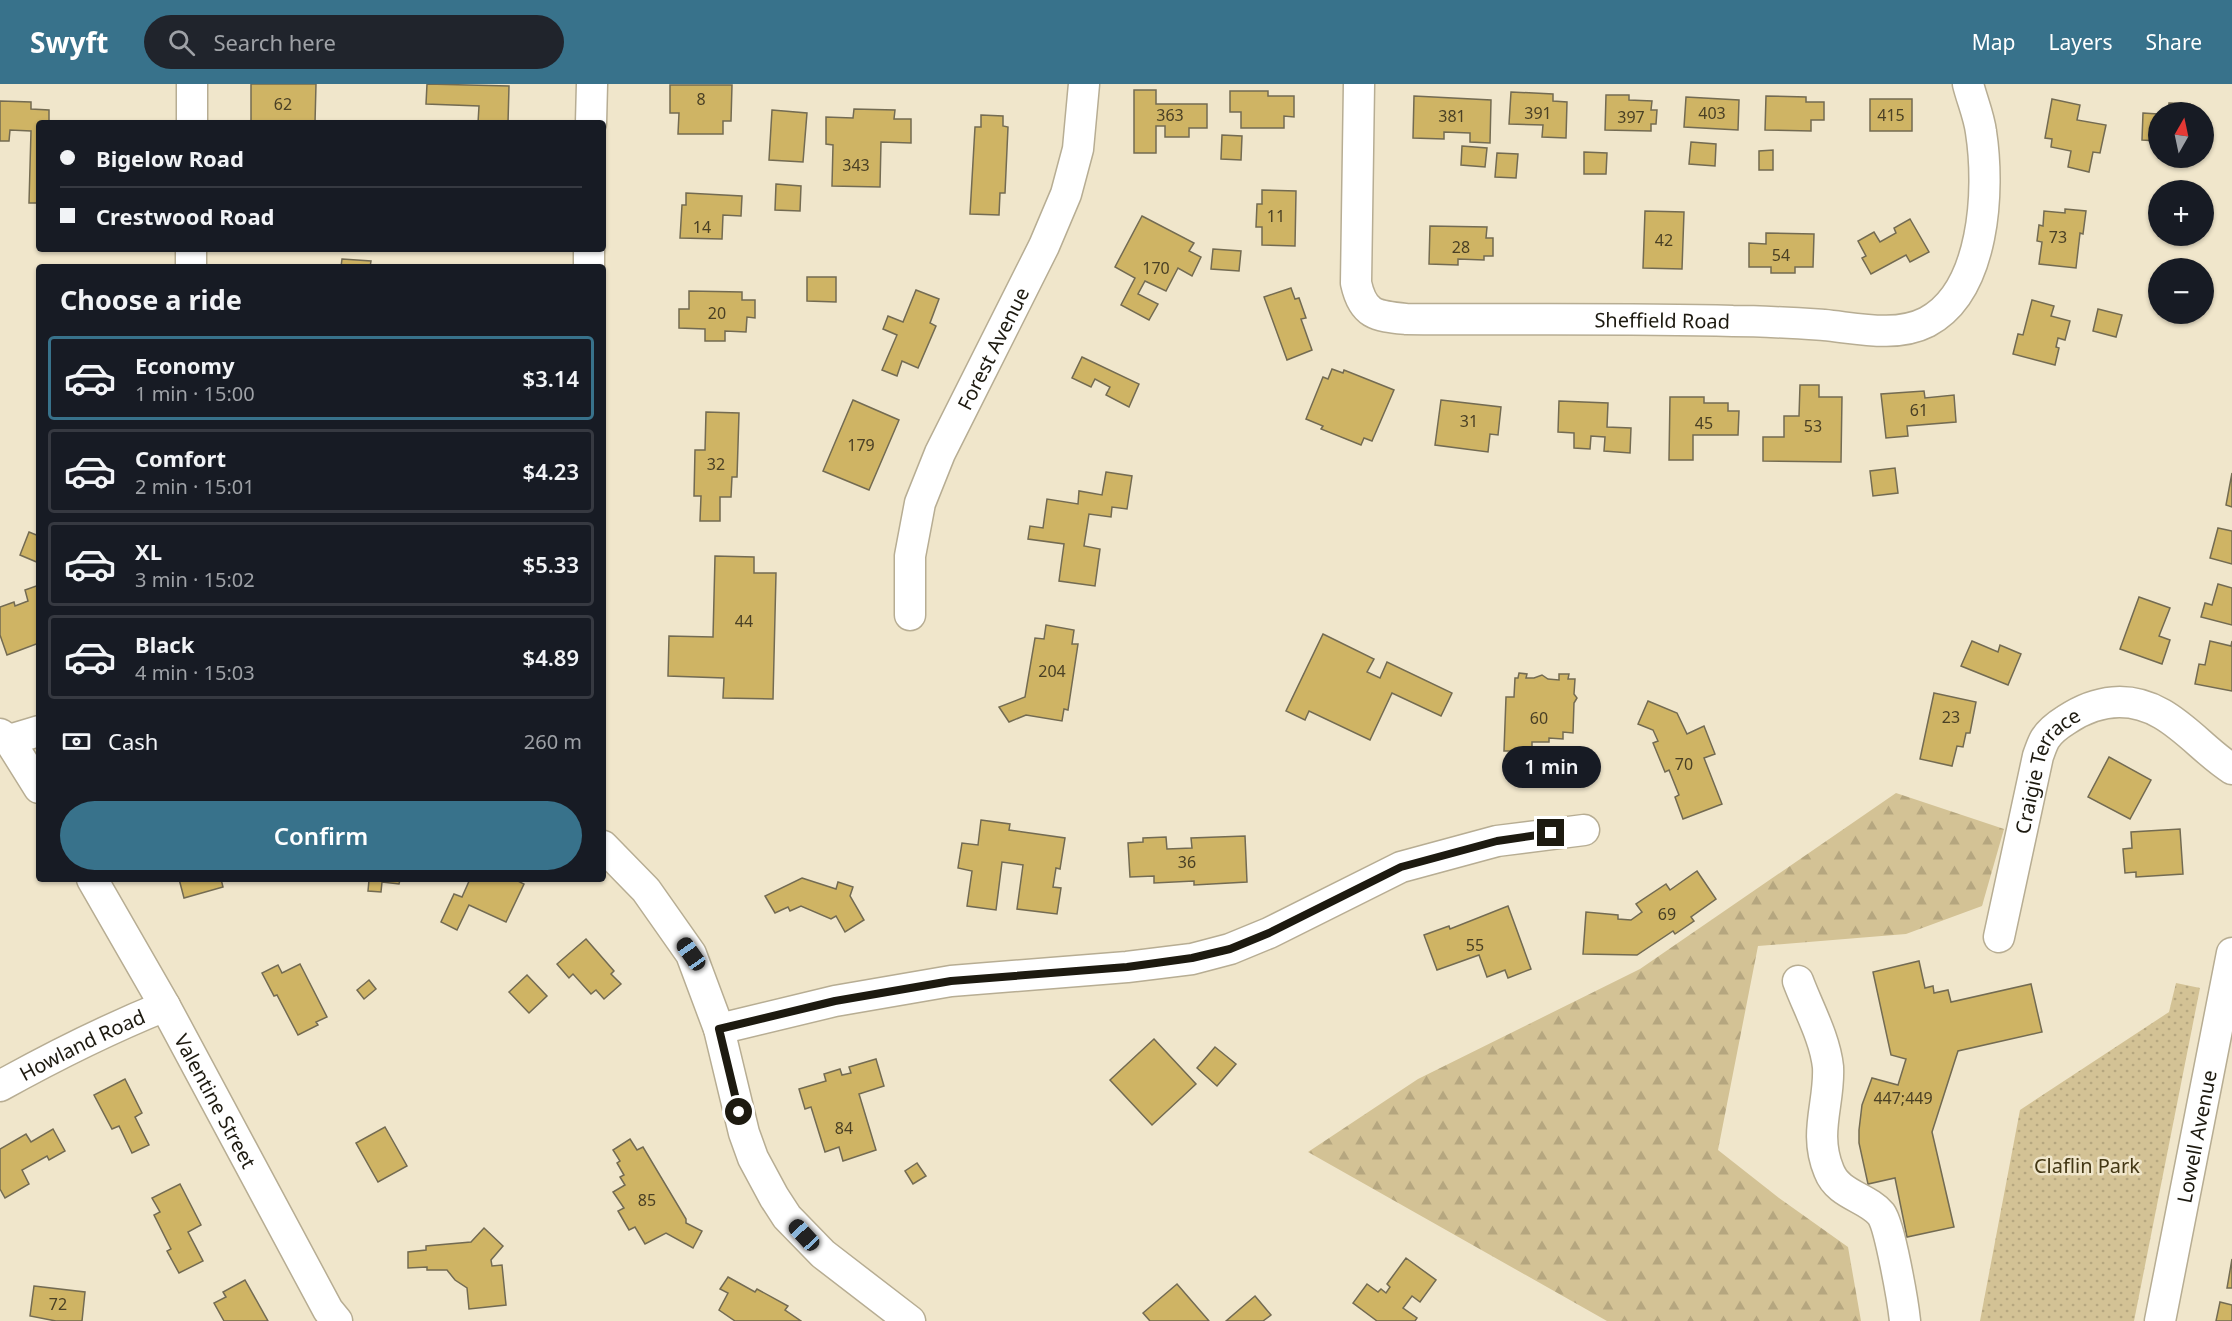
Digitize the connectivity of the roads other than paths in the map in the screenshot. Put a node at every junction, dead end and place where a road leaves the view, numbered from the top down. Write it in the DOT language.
graph roads {
  1 [pos="192,84"];
  2 [pos="592,84"];
  3 [pos="1084,84"];
  4 [pos="1359,84"];
  5 [pos="1968,84"];
  6 [pos="192,120"];
  7 [pos="591,120"];
  8 [pos="910,615"];
  9 [pos="36,732"];
  10 [pos="4,737"];
  11 [pos="2232,769"];
  12 [pos="36,784"];
  13 [pos="1584,830"];
  14 [pos="606,849"];
  15 [pos="94,882"];
  16 [pos="1999,938"];
  17 [pos="2232,953"];
  18 [pos="1798,981"];
  19 [pos="165,1006"];
  20 [pos="719,1029"];
  21 [pos="0,1086"];
  22 [pos="337,1321"];
  23 [pos="910,1321"];
  24 [pos="1905,1321"];
  25 [pos="2160,1321"];
  1 -- 6 [label="street"];
  2 -- 7 [label="street"];
  3 -- 8 [label="street, Forest Avenue"];
  4 -- 5 [label="street, Sheffield Road"];
  9 -- 10 [label="street"];
  10 -- 12 [label="street"];
  11 -- 16 [label="street, Craigie Terrace"];
  13 -- 20 [label="street"];
  14 -- 20 [label="street"];
  15 -- 19 [label="street, Valentine Street"];
  17 -- 25 [label="street, Lowell Avenue"];
  18 -- 24 [label="street"];
  19 -- 21 [label="street, Howland Road"];
  19 -- 22 [label="street, Valentine Street"];
  20 -- 23 [label="street"];
}
